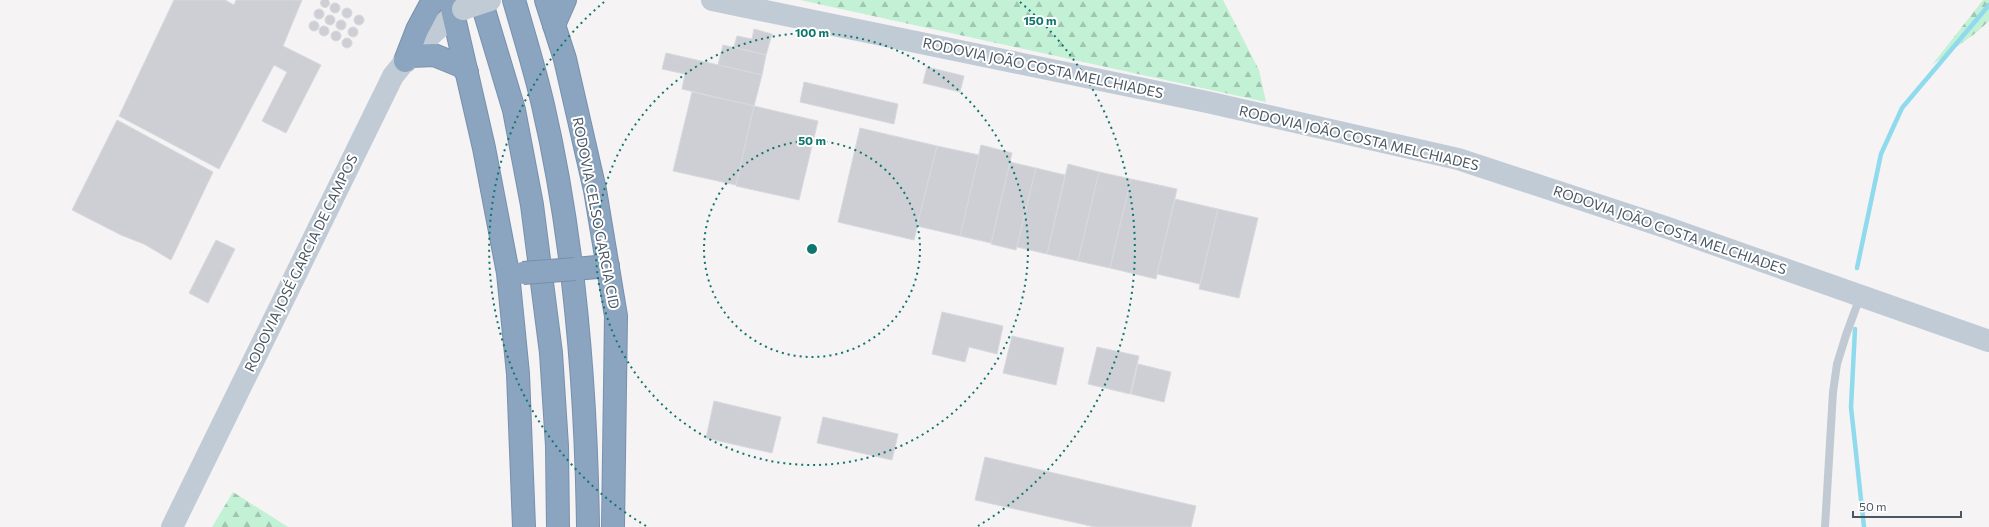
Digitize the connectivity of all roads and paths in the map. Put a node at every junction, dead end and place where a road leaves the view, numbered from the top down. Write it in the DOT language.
graph roads {
  1 [pos="433,0"];
  2 [pos="490,0"];
  3 [pos="514,0"];
  4 [pos="546,0"];
  5 [pos="565,0"];
  6 [pos="712,0"];
  7 [pos="462,6"];
  8 [pos="554,25"];
  9 [pos="408,58"];
  10 [pos="467,72"];
  11 [pos="608,266"];
  12 [pos="515,273"];
  13 [pos="1860,296"];
  14 [pos="1989,342"];
  15 [pos="172,527"];
  16 [pos="524,527"];
  17 [pos="558,527"];
  18 [pos="588,527"];
  19 [pos="613,527"];
  20 [pos="1825,527"];
  1 -- 9 [label="highway"];
  2 -- 7 [label="street, bridge"];
  3 -- 18 [label="highway"];
  4 -- 8 [label="highway, RODOVIA CELSO GARCIA CID"];
  5 -- 8 [label="highway"];
  6 -- 13 [label="street, RODOVIA JOÃO COSTA MELCHIADES"];
  7 -- 9 [label="street, RODOVIA JOSÉ GARCIA DE CAMPOS"];
  7 -- 10 [label="highway"];
  7 -- 17 [label="highway"];
  8 -- 11 [label="highway, RODOVIA CELSO GARCIA CID"];
  9 -- 10 [label="highway"];
  9 -- 15 [label="street, RODOVIA JOSÉ GARCIA DE CAMPOS"];
  10 -- 12 [label="highway"];
  11 -- 12 [label="highway, bridge"];
  11 -- 19 [label="highway, RODOVIA CELSO GARCIA CID"];
  12 -- 16 [label="highway"];
  13 -- 14 [label="street, RODOVIA JOÃO COSTA MELCHIADES"];
  13 -- 20 [label="lane"];
}
